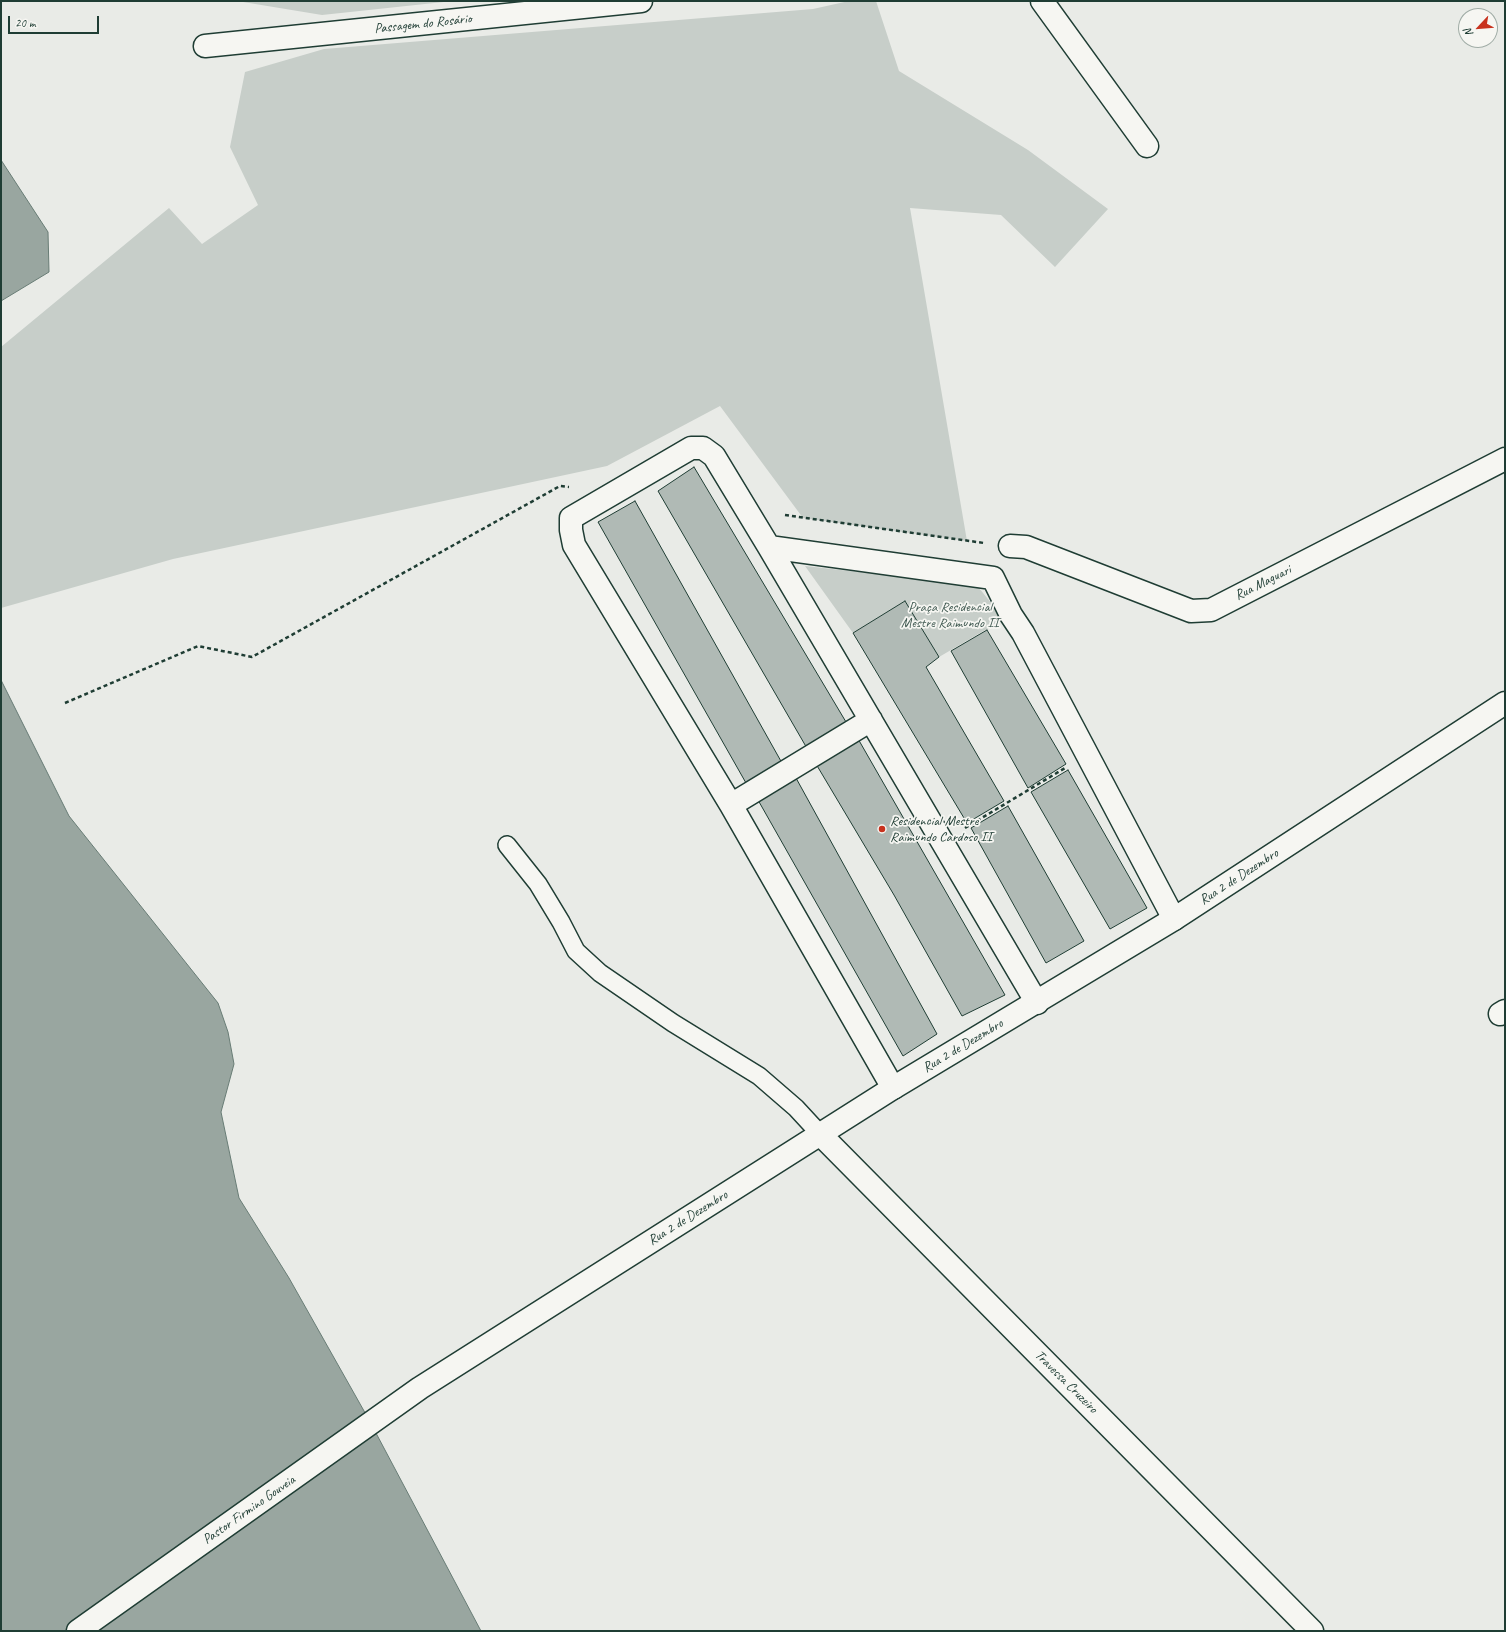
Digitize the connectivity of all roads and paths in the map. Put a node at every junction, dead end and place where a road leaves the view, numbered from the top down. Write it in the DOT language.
graph roads {
  1 [pos="641,1"];
  2 [pos="1042,1"];
  3 [pos="205,46"];
  4 [pos="1146,146"];
  5 [pos="1505,459"];
  6 [pos="615,493"];
  7 [pos="785,515"];
  8 [pos="1010,546"];
  9 [pos="769,547"];
  10 [pos="65,703"];
  11 [pos="1505,703"];
  12 [pos="871,720"];
  13 [pos="1088,755"];
  14 [pos="731,805"];
  15 [pos="942,842"];
  16 [pos="507,846"];
  17 [pos="1174,919"];
  18 [pos="1037,1003"];
  19 [pos="893,1088"];
  20 [pos="820,1134"];
  21 [pos="420,1388"];
  22 [pos="78,1631"];
  23 [pos="1312,1631"];
  1 -- 3 [label="street, Passagem do Rosário"];
  2 -- 4 [label="street"];
  5 -- 8 [label="street, Rua Maguari"];
  6 -- 9 [label="street"];
  6 -- 10 [label="path"];
  6 -- 14 [label="street"];
  7 -- 8 [label="path"];
  9 -- 12 [label="street"];
  9 -- 13 [label="street"];
  11 -- 17 [label="street, Rua 2 de Dezembro"];
  12 -- 14 [label="street"];
  12 -- 15 [label="street"];
  13 -- 15 [label="path"];
  13 -- 17 [label="street"];
  14 -- 19 [label="street"];
  15 -- 18 [label="street"];
  16 -- 20 [label="lane"];
  17 -- 18 [label="street, Rua 2 de Dezembro"];
  18 -- 19 [label="street, Rua 2 de Dezembro"];
  19 -- 20 [label="street, Rua 2 de Dezembro"];
  20 -- 21 [label="street, Rua 2 de Dezembro"];
  20 -- 23 [label="street, Travessa Cruzeiro"];
  21 -- 22 [label="street, Pastor Firmino Gouveia"];
}
